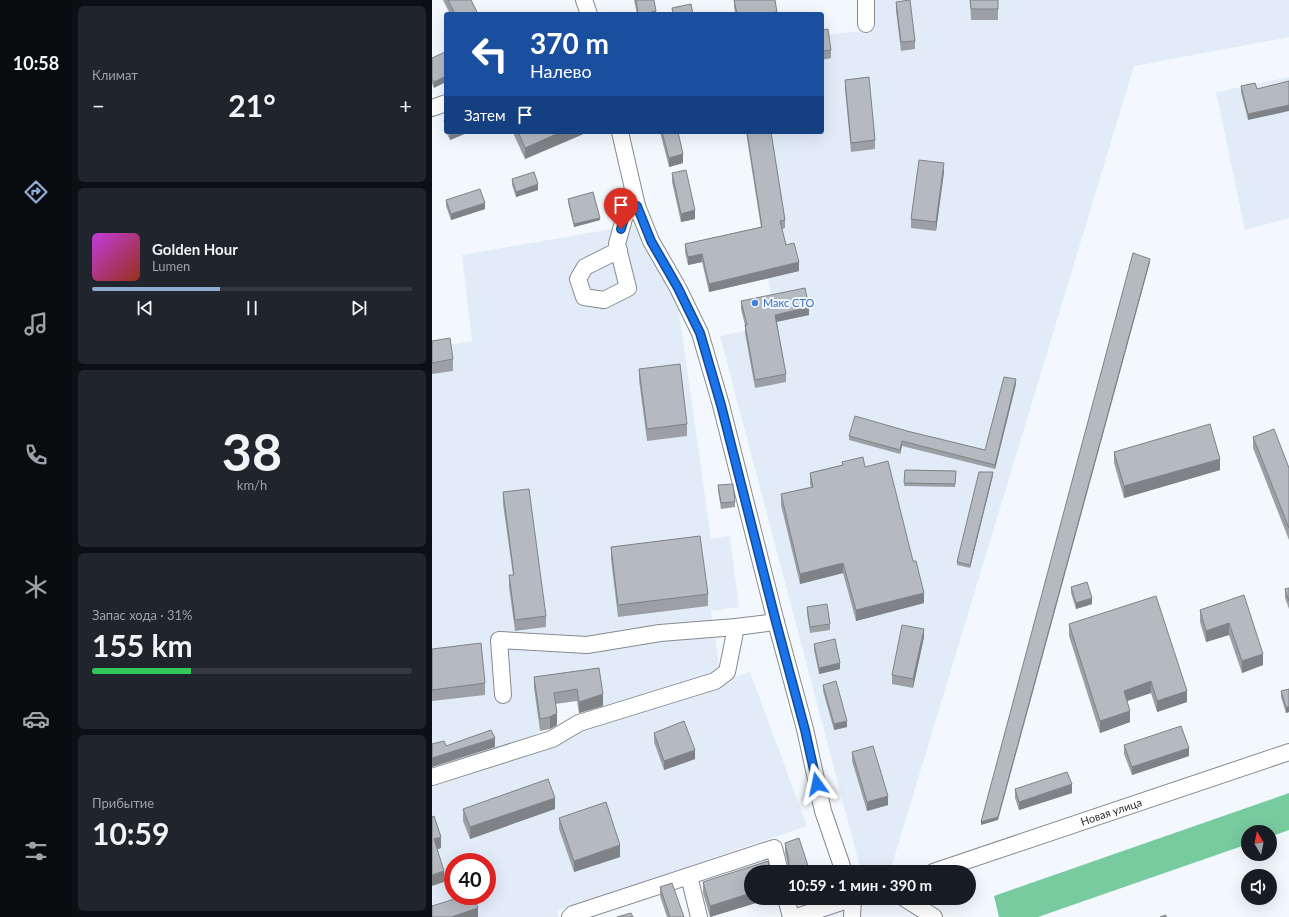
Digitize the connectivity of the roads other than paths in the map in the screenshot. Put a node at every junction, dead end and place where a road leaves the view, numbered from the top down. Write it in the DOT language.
graph roads {
  1 [pos="584,0"];
  2 [pos="866,0"];
  3 [pos="588,12"];
  4 [pos="866,24"];
  5 [pos="444,104"];
  6 [pos="432,108"];
  7 [pos="620,134"];
  8 [pos="637,206"];
  9 [pos="619,250"];
  10 [pos="776,622"];
  11 [pos="736,627"];
  12 [pos="503,696"];
  13 [pos="1289,752"];
  14 [pos="432,777"];
  15 [pos="778,865"];
  16 [pos="842,865"];
  17 [pos="954,865"];
  18 [pos="689,876"];
  19 [pos="788,905"];
  20 [pos="832,905"];
  21 [pos="853,905"];
  22 [pos="915,905"];
  23 [pos="570,917"];
  24 [pos="699,917"];
  25 [pos="791,917"];
  26 [pos="796,917"];
  27 [pos="852,917"];
  28 [pos="934,917"];
  1 -- 3 [label="street"];
  2 -- 4 [label="street"];
  5 -- 6 [label="street"];
  7 -- 8 [label="street"];
  8 -- 9 [label="street"];
  8 -- 10 [label="street"];
  10 -- 11 [label="street"];
  10 -- 16 [label="street"];
  11 -- 12 [label="street"];
  11 -- 14 [label="street"];
  13 -- 17 [label="street, Новая улица"];
  15 -- 18 [label="street"];
  18 -- 23 [label="street"];
  18 -- 24 [label="street"];
  19 -- 25 [label="street"];
  20 -- 26 [label="street"];
  21 -- 27 [label="street"];
  22 -- 28 [label="street"];
}
